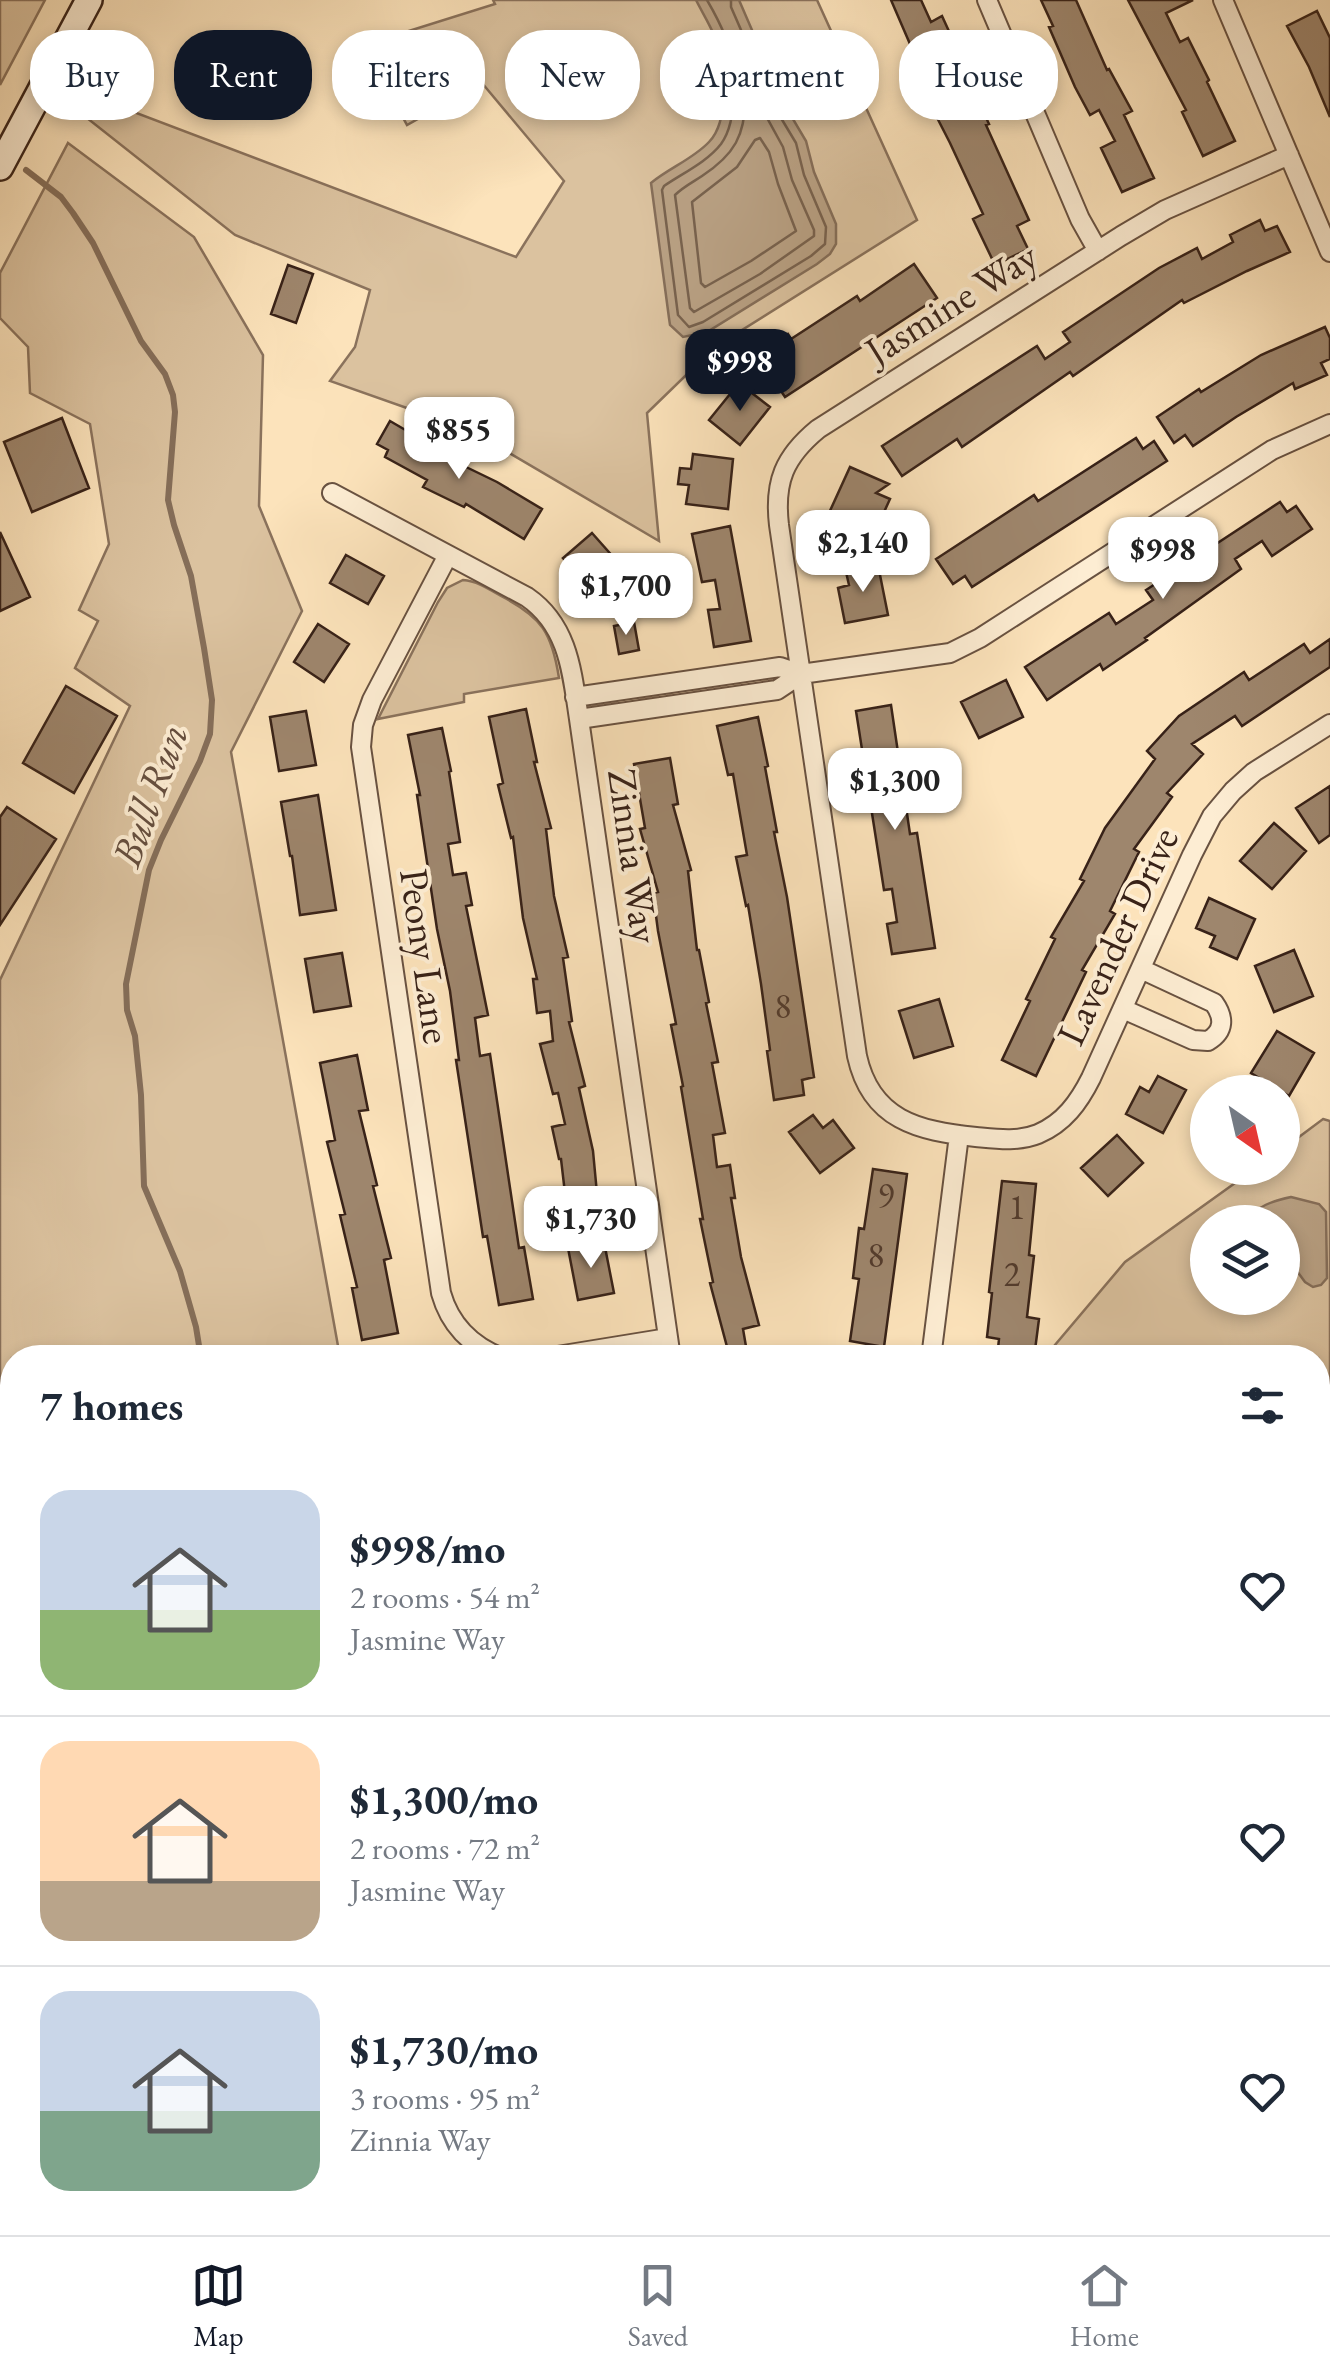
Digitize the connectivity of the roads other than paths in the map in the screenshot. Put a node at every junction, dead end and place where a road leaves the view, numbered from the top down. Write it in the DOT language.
graph roads {
  1 [pos="89,0"];
  2 [pos="986,0"];
  3 [pos="1227,1"];
  4 [pos="1289,155"];
  5 [pos="0,167"];
  6 [pos="1098,250"];
  7 [pos="1330,252"];
  8 [pos="1330,424"];
  9 [pos="332,493"];
  10 [pos="448,555"];
  11 [pos="801,674"];
  12 [pos="575,697"];
  13 [pos="579,720"];
  14 [pos="1330,724"];
  15 [pos="1141,969"];
  16 [pos="1123,1009"];
  17 [pos="959,1135"];
  18 [pos="478,1345"];
  19 [pos="669,1345"];
  20 [pos="933,1345"];
  1 -- 5 [label="main road"];
  2 -- 6 [label="street"];
  3 -- 4 [label="street"];
  4 -- 6 [label="street, Jasmine Way"];
  4 -- 7 [label="street"];
  6 -- 11 [label="street, Jasmine Way"];
  8 -- 11 [label="street"];
  9 -- 10 [label="street, Zinnia Way"];
  10 -- 12 [label="street, Zinnia Way"];
  10 -- 18 [label="street, Peony Lane"];
  11 -- 12 [label="street"];
  11 -- 13 [label="street"];
  11 -- 17 [label="street, Jasmine Way"];
  12 -- 13 [label="street, Zinnia Way"];
  13 -- 19 [label="street, Zinnia Way"];
  14 -- 15 [label="street, Lavender Drive"];
  15 -- 16 [label="street, Lavender Drive"];
  15 -- 16 [label="street"];
  16 -- 17 [label="street, Lavender Drive"];
  17 -- 20 [label="street"];
}
